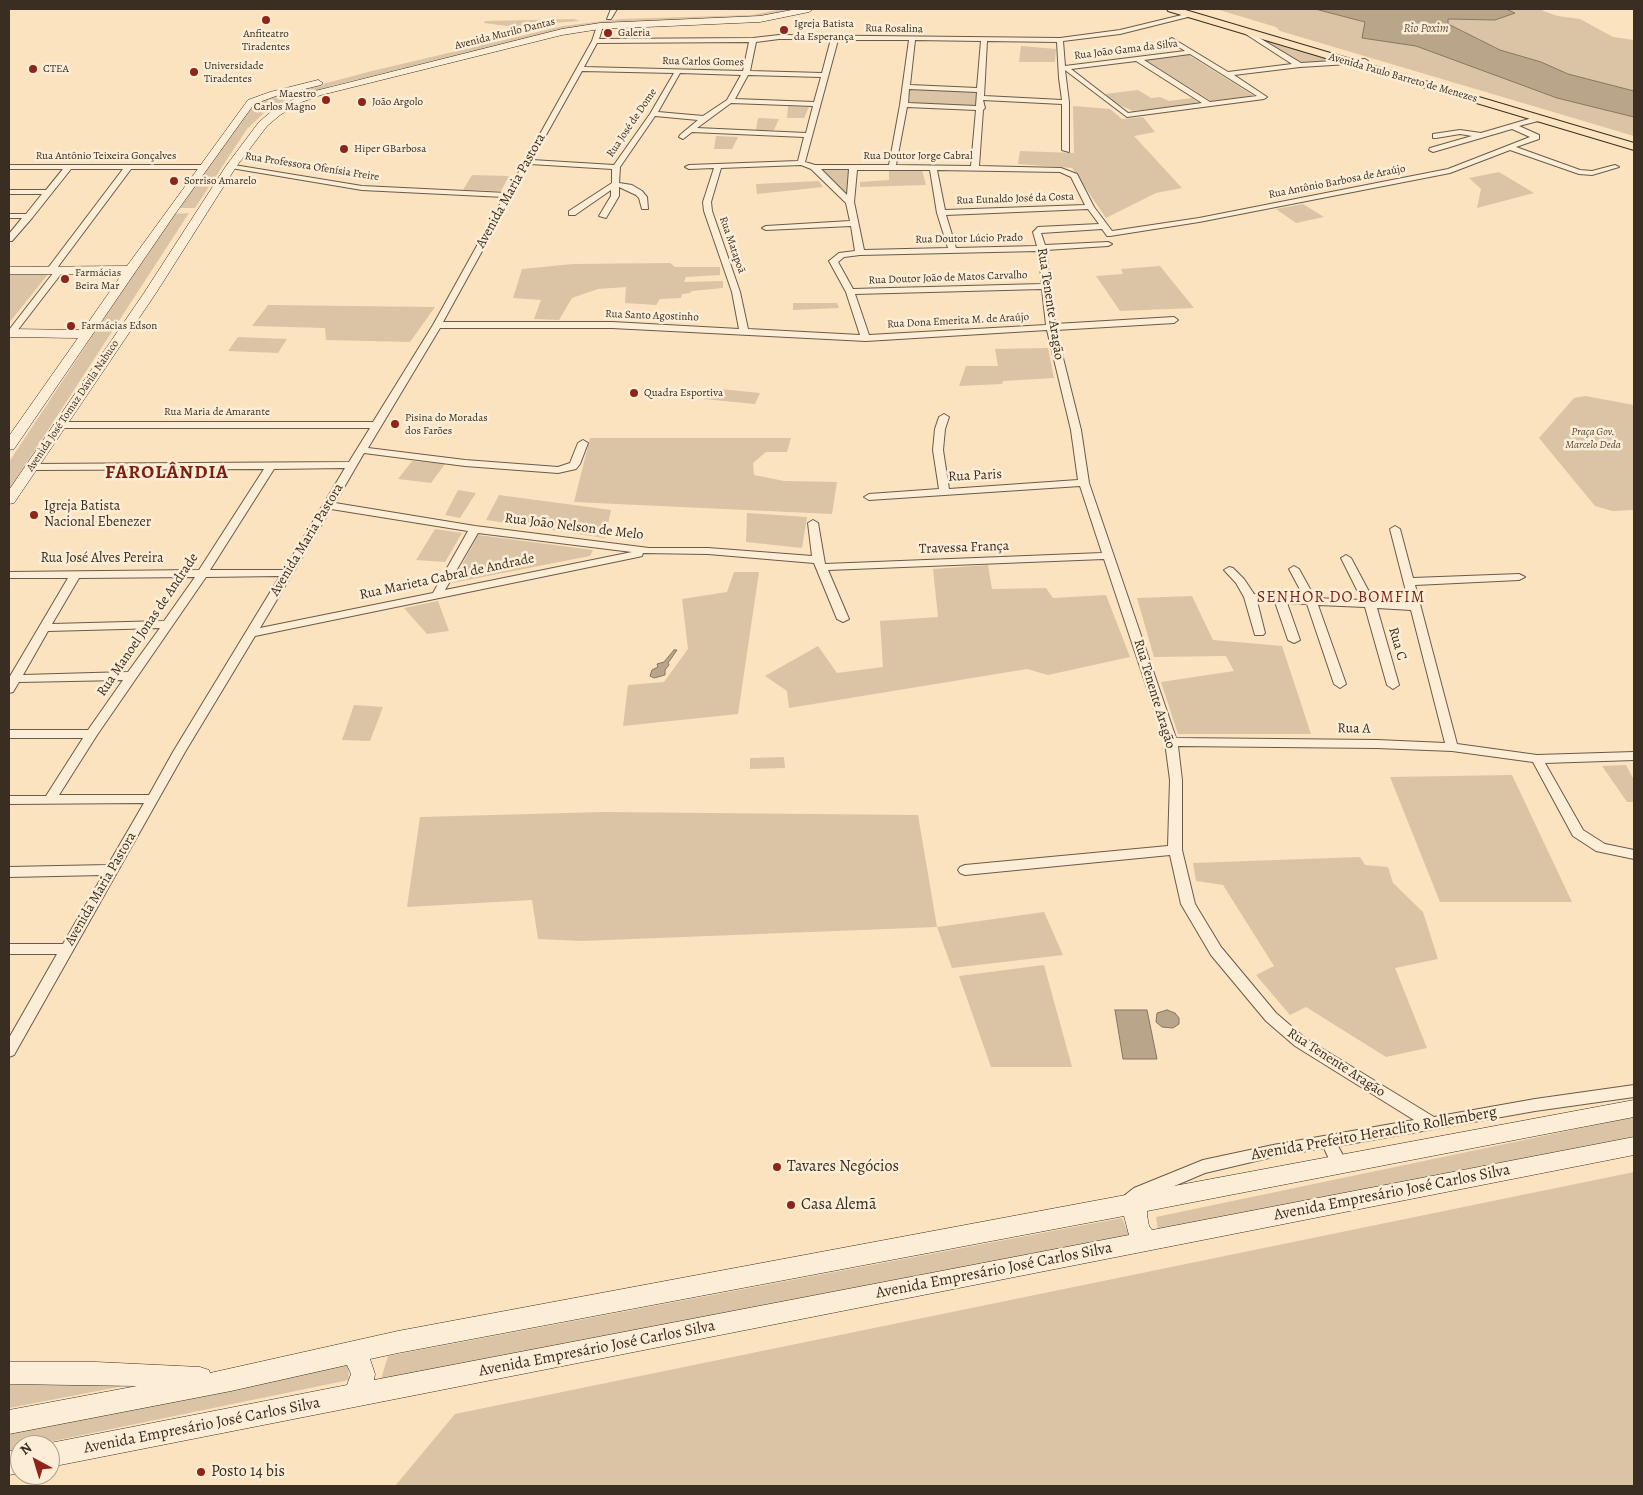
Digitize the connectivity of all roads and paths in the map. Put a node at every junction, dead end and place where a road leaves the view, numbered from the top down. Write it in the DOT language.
graph roads {
  1 [pos="614,9"];
  2 [pos="776,9"];
  3 [pos="810,9"];
  4 [pos="1172,9"];
  5 [pos="1193,12"];
  6 [pos="609,18"];
  7 [pos="600,26"];
  8 [pos="1243,30"];
  9 [pos="1267,31"];
  10 [pos="1254,34"];
  11 [pos="835,38"];
  12 [pos="753,40"];
  13 [pos="912,40"];
  14 [pos="1060,40"];
  15 [pos="1172,40"];
  16 [pos="595,41"];
  17 [pos="984,41"];
  18 [pos="1192,52"];
  19 [pos="1138,59"];
  20 [pos="1289,60"];
  21 [pos="1365,61"];
  22 [pos="1350,62"];
  23 [pos="1300,65"];
  24 [pos="1064,68"];
  25 [pos="580,69"];
  26 [pos="1220,69"];
  27 [pos="678,72"];
  28 [pos="746,73"];
  29 [pos="1227,74"];
  30 [pos="825,75"];
  31 [pos="905,87"];
  32 [pos="1082,87"];
  33 [pos="1090,87"];
  34 [pos="1064,88"];
  35 [pos="1073,88"];
  36 [pos="283,91"];
  37 [pos="981,94"];
  38 [pos="300,100"];
  39 [pos="730,101"];
  40 [pos="1066,102"];
  41 [pos="817,104"];
  42 [pos="1208,104"];
  43 [pos="904,105"];
  44 [pos="981,108"];
  45 [pos="653,114"];
  46 [pos="704,118"];
  47 [pos="1540,118"];
  48 [pos="1512,126"];
  49 [pos="690,130"];
  50 [pos="808,135"];
  51 [pos="1482,135"];
  52 [pos="1436,136"];
  53 [pos="683,137"];
  54 [pos="1634,141"];
  55 [pos="1508,147"];
  56 [pos="1634,147"];
  57 [pos="1066,150"];
  58 [pos="1433,150"];
  59 [pos="526,162"];
  60 [pos="801,163"];
  61 [pos="231,166"];
  62 [pos="9,167"];
  63 [pos="69,167"];
  64 [pos="129,167"];
  65 [pos="616,167"];
  66 [pos="689,167"];
  67 [pos="718,167"];
  68 [pos="814,167"];
  69 [pos="853,167"];
  70 [pos="892,167"];
  71 [pos="1616,167"];
  72 [pos="204,168"];
  73 [pos="933,168"];
  74 [pos="975,168"];
  75 [pos="615,184"];
  76 [pos="9,192"];
  77 [pos="48,192"];
  78 [pos="509,195"];
  79 [pos="850,202"];
  80 [pos="645,207"];
  81 [pos="1090,207"];
  82 [pos="202,211"];
  83 [pos="171,212"];
  84 [pos="572,213"];
  85 [pos="941,213"];
  86 [pos="9,216"];
  87 [pos="29,216"];
  88 [pos="603,216"];
  89 [pos="855,223"];
  90 [pos="766,228"];
  91 [pos="1109,235"];
  92 [pos="9,239"];
  93 [pos="1042,248"];
  94 [pos="953,250"];
  95 [pos="860,253"];
  96 [pos="9,270"];
  97 [pos="56,270"];
  98 [pos="132,270"];
  99 [pos="1046,286"];
  100 [pos="850,292"];
  101 [pos="1174,320"];
  102 [pos="437,325"];
  103 [pos="1051,328"];
  104 [pos="744,332"];
  105 [pos="10,333"];
  106 [pos="87,334"];
  107 [pos="866,338"];
  108 [pos="944,417"];
  109 [pos="59,425"];
  110 [pos="375,425"];
  111 [pos="583,443"];
  112 [pos="9,446"];
  113 [pos="362,450"];
  114 [pos="271,465"];
  115 [pos="352,465"];
  116 [pos="33,467"];
  117 [pos="1084,483"];
  118 [pos="944,491"];
  119 [pos="869,497"];
  120 [pos="9,500"];
  121 [pos="328,505"];
  122 [pos="814,523"];
  123 [pos="474,529"];
  124 [pos="1395,529"];
  125 [pos="599,545"];
  126 [pos="648,551"];
  127 [pos="1109,556"];
  128 [pos="1346,558"];
  129 [pos="590,563"];
  130 [pos="820,564"];
  131 [pos="1294,569"];
  132 [pos="1229,570"];
  133 [pos="203,573"];
  134 [pos="286,573"];
  135 [pos="9,575"];
  136 [pos="75,575"];
  137 [pos="1519,577"];
  138 [pos="1409,582"];
  139 [pos="437,594"];
  140 [pos="1250,597"];
  141 [pos="1280,600"];
  142 [pos="1312,602"];
  143 [pos="1370,605"];
  144 [pos="1416,607"];
  145 [pos="843,619"];
  146 [pos="167,624"];
  147 [pos="45,628"];
  148 [pos="251,633"];
  149 [pos="1259,633"];
  150 [pos="1294,640"];
  151 [pos="131,676"];
  152 [pos="12,684"];
  153 [pos="1340,684"];
  154 [pos="1394,685"];
  155 [pos="9,734"];
  156 [pos="92,734"];
  157 [pos="1170,742"];
  158 [pos="1452,747"];
  159 [pos="1634,756"];
  160 [pos="1537,759"];
  161 [pos="152,799"];
  162 [pos="9,800"];
  163 [pos="50,801"];
  164 [pos="1175,850"];
  165 [pos="1634,854"];
  166 [pos="113,870"];
  167 [pos="965,870"];
  168 [pos="9,872"];
  169 [pos="9,949"];
  170 [pos="66,949"];
  171 [pos="15,1030"];
  172 [pos="9,1051"];
  173 [pos="1634,1091"];
  174 [pos="1634,1108"];
  175 [pos="1432,1123"];
  176 [pos="1328,1141"];
  177 [pos="1634,1146"];
  178 [pos="1340,1165"];
  179 [pos="1130,1205"];
  180 [pos="1147,1241"];
  181 [pos="355,1351"];
  182 [pos="9,1373"];
  183 [pos="231,1380"];
  184 [pos="354,1397"];
  185 [pos="9,1422"];
  186 [pos="60,1454"];
  1 -- 6 [label="street"];
  2 -- 6 [label="main road, Avenida Murilo Dantas"];
  3 -- 7 [label="main road, Avenida Murilo Dantas"];
  4 -- 5 [label="main road, Avenida Paulo Barreto de Menezes"];
  5 -- 8 [label="main road, Avenida Paulo Barreto de Menezes"];
  5 -- 9 [label="main road, Avenida Paulo Barreto de Menezes"];
  5 -- 14 [label="street, Rua Rosalina"];
  6 -- 36 [label="main road, Avenida Murilo Dantas"];
  7 -- 16 [label="street, Avenida Maria Pastora"];
  7 -- 38 [label="main road, Avenida Murilo Dantas"];
  8 -- 10 [label="main road, Avenida Paulo Barreto de Menezes"];
  8 -- 20 [label="street"];
  9 -- 10 [label="main road"];
  9 -- 21 [label="main road, Avenida Paulo Barreto de Menezes"];
  10 -- 22 [label="main road, Avenida Paulo Barreto de Menezes"];
  11 -- 12 [label="street, Rua Rosalina"];
  11 -- 13 [label="street, Rua Rosalina"];
  11 -- 30 [label="street"];
  12 -- 16 [label="street, Rua Rosalina"];
  12 -- 28 [label="street"];
  13 -- 17 [label="street, Rua Rosalina"];
  13 -- 31 [label="street"];
  14 -- 17 [label="street, Rua Rosalina"];
  14 -- 24 [label="street"];
  15 -- 18 [label="street"];
  16 -- 25 [label="street, Avenida Maria Pastora"];
  17 -- 37 [label="street"];
  18 -- 19 [label="street, Rua João Gama da Silva"];
  18 -- 26 [label="street"];
  19 -- 24 [label="street, Rua João Gama da Silva"];
  19 -- 42 [label="street"];
  20 -- 23 [label="street"];
  20 -- 26 [label="street"];
  21 -- 22 [label="street"];
  21 -- 54 [label="main road, Avenida Paulo Barreto de Menezes"];
  22 -- 23 [label="street"];
  22 -- 47 [label="main road, Avenida Paulo Barreto de Menezes"];
  23 -- 29 [label="street"];
  24 -- 33 [label="street"];
  24 -- 34 [label="street"];
  25 -- 27 [label="street, Rua Carlos Gomes"];
  25 -- 59 [label="street, Avenida Maria Pastora"];
  26 -- 29 [label="street"];
  27 -- 28 [label="street, Rua Carlos Gomes"];
  27 -- 45 [label="street, Rua José de Dome"];
  28 -- 30 [label="street, Rua Carlos Gomes"];
  28 -- 39 [label="street"];
  29 -- 42 [label="street"];
  30 -- 41 [label="street"];
  31 -- 37 [label="street"];
  31 -- 43 [label="street"];
  32 -- 33 [label="street"];
  33 -- 42 [label="street"];
  34 -- 35 [label="street"];
  34 -- 40 [label="street"];
  36 -- 38 [label="main road"];
  36 -- 72 [label="main road"];
  37 -- 40 [label="street"];
  37 -- 44 [label="street"];
  38 -- 61 [label="main road, Avenida José Tomaz Dávila Nabuco"];
  39 -- 41 [label="street"];
  39 -- 46 [label="street"];
  40 -- 57 [label="street"];
  41 -- 50 [label="street"];
  43 -- 44 [label="street"];
  43 -- 70 [label="street"];
  44 -- 74 [label="street"];
  45 -- 46 [label="street"];
  45 -- 65 [label="street, Rua José de Dome"];
  46 -- 49 [label="street"];
  47 -- 48 [label="street"];
  47 -- 56 [label="main road, Avenida Paulo Barreto de Menezes"];
  48 -- 51 [label="street"];
  48 -- 55 [label="street, Rua Antônio Barbosa de Araújo"];
  49 -- 50 [label="street"];
  49 -- 53 [label="street"];
  50 -- 60 [label="street"];
  51 -- 52 [label="street"];
  51 -- 58 [label="street"];
  55 -- 71 [label="street"];
  55 -- 91 [label="street, Rua Antônio Barbosa de Araújo"];
  59 -- 65 [label="street"];
  59 -- 78 [label="street, Avenida Maria Pastora"];
  60 -- 67 [label="street, Rua Doutor Jorge Cabral"];
  60 -- 68 [label="street, Rua Doutor Jorge Cabral"];
  61 -- 78 [label="street, Rua Professora Ofenísia Freire"];
  61 -- 82 [label="main road, Avenida José Tomaz Dávila Nabuco"];
  62 -- 63 [label="street, Rua Antônio Teixeira Gonçalves"];
  63 -- 64 [label="street, Rua Antônio Teixeira Gonçalves"];
  63 -- 77 [label="street"];
  64 -- 72 [label="street, Rua Antônio Teixeira Gonçalves"];
  64 -- 97 [label="street"];
  65 -- 75 [label="street, Rua José de Dome"];
  66 -- 67 [label="street, Rua Doutor Jorge Cabral"];
  67 -- 104 [label="street, Rua Matapoã"];
  68 -- 69 [label="street, Rua Doutor Jorge Cabral"];
  68 -- 79 [label="street"];
  69 -- 70 [label="street, Rua Doutor Jorge Cabral"];
  69 -- 79 [label="street"];
  70 -- 73 [label="street, Rua Doutor Jorge Cabral"];
  72 -- 83 [label="main road"];
  73 -- 74 [label="street, Rua Doutor Jorge Cabral"];
  73 -- 85 [label="street"];
  74 -- 81 [label="street, Rua Doutor Jorge Cabral"];
  75 -- 80 [label="street"];
  75 -- 84 [label="street"];
  75 -- 88 [label="street, Rua José de Dome"];
  76 -- 77 [label="street"];
  77 -- 87 [label="street"];
  78 -- 102 [label="street, Avenida Maria Pastora"];
  79 -- 89 [label="street"];
  81 -- 85 [label="street, Rua Eunaldo José da Costa"];
  81 -- 91 [label="street, Rua Doutor Jorge Cabral"];
  82 -- 83 [label="main road"];
  82 -- 109 [label="main road, Avenida José Tomaz Dávila Nabuco"];
  83 -- 98 [label="main road"];
  85 -- 94 [label="street"];
  86 -- 87 [label="street"];
  87 -- 92 [label="street"];
  89 -- 90 [label="street"];
  89 -- 95 [label="street"];
  91 -- 93 [label="street, Rua Doutor Lúcio Prado"];
  91 -- 93 [label="street, Rua Tenente Aragão"];
  93 -- 94 [label="street, Rua Doutor Lúcio Prado"];
  93 -- 99 [label="street, Rua Tenente Aragão"];
  94 -- 95 [label="street, Rua Doutor Lúcio Prado"];
  95 -- 100 [label="street, Rua Doutor Lúcio Prado"];
  96 -- 97 [label="main road"];
  97 -- 98 [label="main road"];
  97 -- 105 [label="street"];
  98 -- 106 [label="main road"];
  99 -- 100 [label="street, Rua Doutor João de Matos Carvalho"];
  99 -- 103 [label="street, Rua Tenente Aragão"];
  100 -- 107 [label="street"];
  101 -- 103 [label="street, Rua Dona Emerita M. de Araújo"];
  102 -- 104 [label="street, Rua Santo Agostinho"];
  102 -- 110 [label="street, Avenida Maria Pastora"];
  103 -- 107 [label="street, Rua Dona Emerita M. de Araújo"];
  103 -- 117 [label="street, Rua Tenente Aragão"];
  104 -- 107 [label="street, Rua Santo Agostinho"];
  105 -- 106 [label="main road"];
  106 -- 112 [label="main road"];
  108 -- 118 [label="street"];
  109 -- 110 [label="street, Rua Maria de Amarante"];
  109 -- 116 [label="main road, Avenida José Tomaz Dávila Nabuco"];
  110 -- 113 [label="street, Avenida Maria Pastora"];
  111 -- 113 [label="street"];
  113 -- 115 [label="street, Avenida Maria Pastora"];
  114 -- 115 [label="street"];
  114 -- 116 [label="street"];
  114 -- 133 [label="street, Rua Manoel Jonas de Andrade"];
  115 -- 121 [label="street, Avenida Maria Pastora"];
  116 -- 120 [label="main road, Avenida José Tomaz Dávila Nabuco"];
  117 -- 118 [label="street, Rua Paris"];
  117 -- 127 [label="street, Rua Tenente Aragão"];
  118 -- 119 [label="street, Rua Paris"];
  121 -- 123 [label="street, Rua João Nelson de Melo"];
  121 -- 134 [label="street, Avenida Maria Pastora"];
  122 -- 130 [label="street"];
  123 -- 125 [label="street, Rua João Nelson de Melo"];
  123 -- 139 [label="street"];
  124 -- 138 [label="street"];
  125 -- 126 [label="street, Rua João Nelson de Melo"];
  125 -- 129 [label="street"];
  126 -- 129 [label="street, Rua Marieta Cabral de Andrade"];
  126 -- 130 [label="street, Rua João Nelson de Melo"];
  127 -- 130 [label="street, Travessa França"];
  127 -- 157 [label="street, Rua Tenente Aragão"];
  128 -- 143 [label="street, Rua C"];
  129 -- 139 [label="street, Rua Marieta Cabral de Andrade"];
  130 -- 145 [label="street"];
  131 -- 142 [label="street"];
  132 -- 140 [label="street"];
  133 -- 134 [label="street, Rua José Alves Pereira"];
  133 -- 136 [label="street, Rua José Alves Pereira"];
  133 -- 146 [label="street, Rua Manoel Jonas de Andrade"];
  134 -- 148 [label="street, Avenida Maria Pastora"];
  135 -- 136 [label="street, Rua José Alves Pereira"];
  136 -- 147 [label="street"];
  137 -- 138 [label="street"];
  138 -- 144 [label="street"];
  139 -- 148 [label="street, Rua Marieta Cabral de Andrade"];
  140 -- 141 [label="street"];
  140 -- 149 [label="street"];
  141 -- 142 [label="street"];
  141 -- 150 [label="street"];
  142 -- 143 [label="street"];
  142 -- 153 [label="street"];
  143 -- 144 [label="street"];
  143 -- 154 [label="street, Rua C"];
  144 -- 158 [label="street"];
  146 -- 147 [label="street"];
  146 -- 151 [label="street, Rua Manoel Jonas de Andrade"];
  147 -- 152 [label="street"];
  148 -- 161 [label="street, Avenida Maria Pastora"];
  151 -- 152 [label="street"];
  151 -- 156 [label="street, Rua Manoel Jonas de Andrade"];
  155 -- 156 [label="street"];
  156 -- 163 [label="street, Rua Manoel Jonas de Andrade"];
  157 -- 158 [label="street, Rua A"];
  157 -- 164 [label="street, Rua Tenente Aragão"];
  158 -- 160 [label="street, Rua A"];
  159 -- 160 [label="street, Rua A"];
  160 -- 165 [label="street"];
  161 -- 163 [label="street"];
  161 -- 166 [label="street, Avenida Maria Pastora"];
  162 -- 163 [label="street"];
  164 -- 167 [label="street"];
  164 -- 175 [label="street, Rua Tenente Aragão"];
  166 -- 168 [label="street"];
  166 -- 170 [label="street, Avenida Maria Pastora"];
  169 -- 170 [label="street"];
  170 -- 171 [label="street, Avenida Maria Pastora"];
  171 -- 172 [label="street, Avenida Maria Pastora"];
  173 -- 175 [label="street, Avenida Prefeito Heraclito Rollemberg"];
  174 -- 178 [label="main road"];
  175 -- 176 [label="street, Avenida Prefeito Heraclito Rollemberg"];
  176 -- 178 [label="street"];
  176 -- 179 [label="street, Avenida Prefeito Heraclito Rollemberg"];
  177 -- 180 [label="main road, Avenida Empresário José Carlos Silva"];
  178 -- 179 [label="main road"];
  179 -- 180 [label="main road"];
  179 -- 181 [label="main road"];
  180 -- 184 [label="main road, Avenida Empresário José Carlos Silva"];
  181 -- 183 [label="main road"];
  181 -- 184 [label="main road"];
  182 -- 183 [label="main road"];
  183 -- 185 [label="main road"];
  184 -- 186 [label="main road, Avenida Empresário José Carlos Silva"];
}
